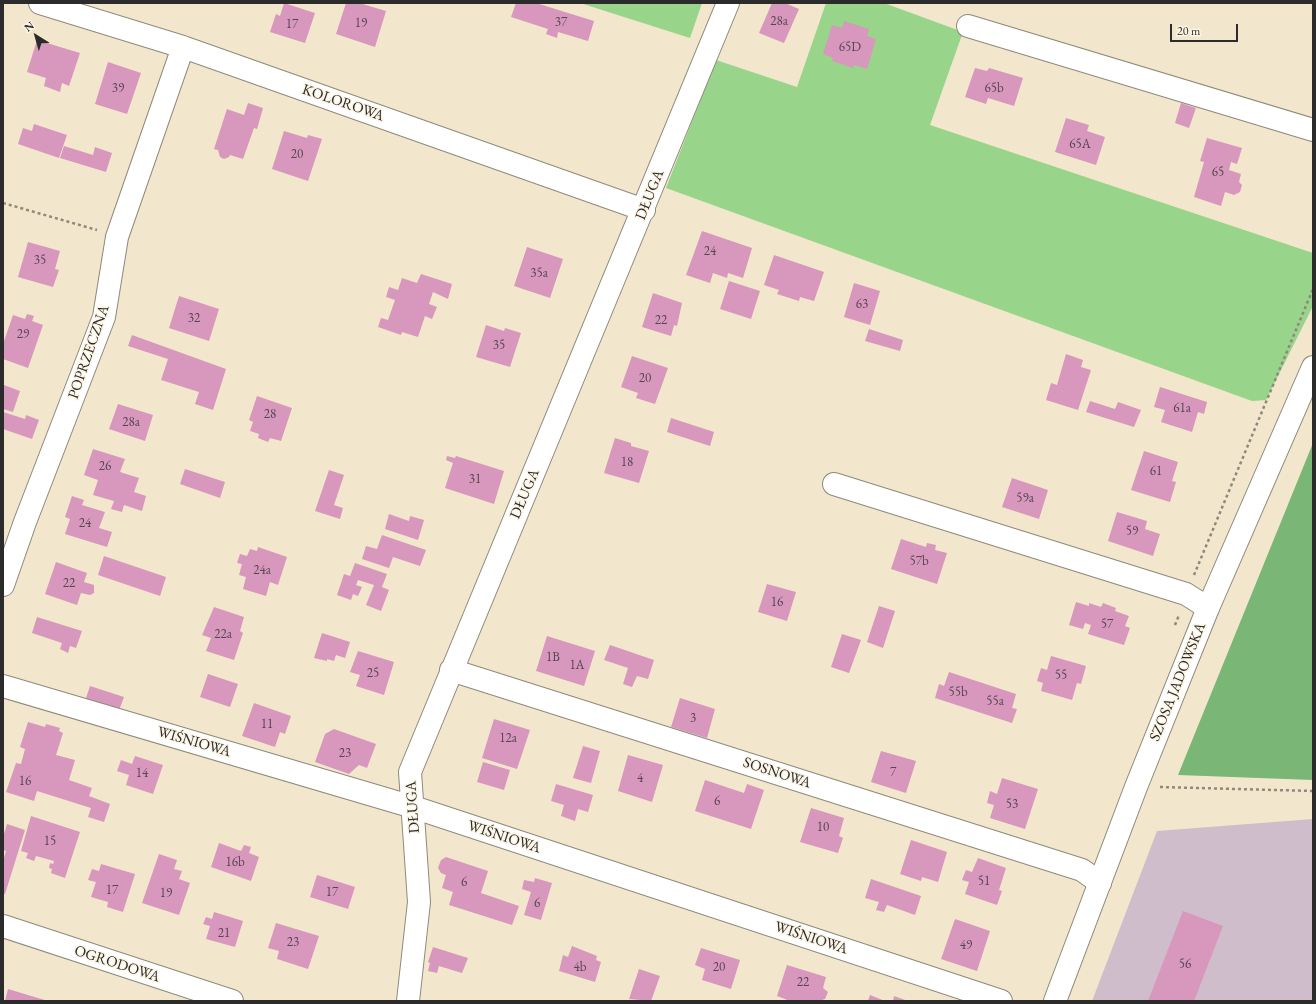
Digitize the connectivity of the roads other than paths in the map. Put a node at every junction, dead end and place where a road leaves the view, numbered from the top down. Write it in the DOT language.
graph roads {
  1 [pos="40,3"];
  2 [pos="728,3"];
  3 [pos="968,26"];
  4 [pos="183,47"];
  5 [pos="1313,130"];
  6 [pos="644,210"];
  7 [pos="1313,367"];
  8 [pos="834,484"];
  9 [pos="3,585"];
  10 [pos="1208,608"];
  11 [pos="451,670"];
  12 [pos="3,686"];
  13 [pos="413,807"];
  14 [pos="1100,883"];
  15 [pos="3,926"];
  16 [pos="232,1001"];
  17 [pos="408,1001"];
  18 [pos="1000,1001"];
  19 [pos="1055,1001"];
  1 -- 4 [label="street, KOLOROWA"];
  2 -- 6 [label="street, DŁUGA"];
  3 -- 5 [label="street"];
  4 -- 6 [label="street, KOLOROWA"];
  4 -- 9 [label="street, POPRZECZNA"];
  6 -- 11 [label="street, DŁUGA"];
  7 -- 10 [label="street, SZOSA JADOWSKA"];
  8 -- 10 [label="street"];
  10 -- 14 [label="street, SZOSA JADOWSKA"];
  11 -- 13 [label="street, DŁUGA"];
  11 -- 14 [label="street, SOSNOWA"];
  12 -- 13 [label="street, WIŚNIOWA"];
  13 -- 17 [label="street, DŁUGA"];
  13 -- 18 [label="street, WIŚNIOWA"];
  14 -- 19 [label="street, SZOSA JADOWSKA"];
  15 -- 16 [label="street, OGRODOWA"];
}
